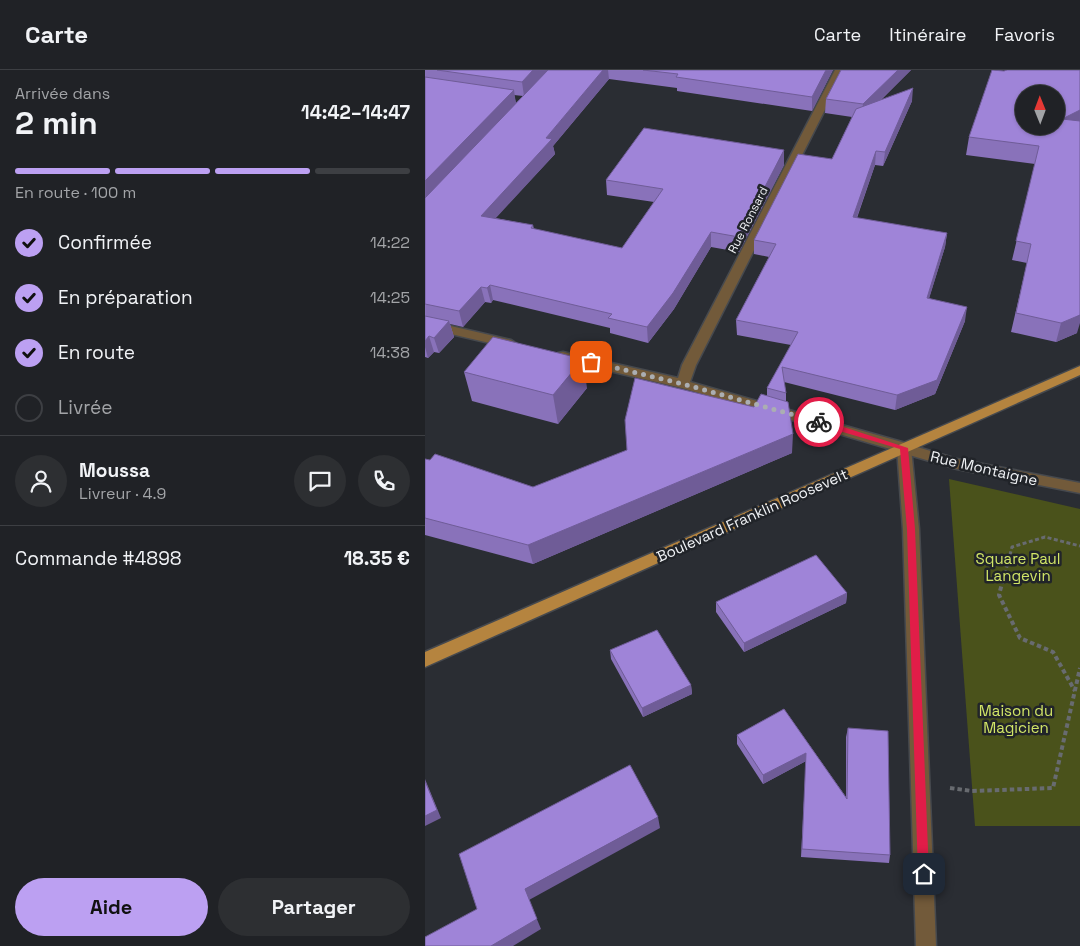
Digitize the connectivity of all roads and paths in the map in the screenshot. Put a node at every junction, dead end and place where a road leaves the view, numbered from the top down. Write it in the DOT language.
graph roads {
  1 [pos="840,70"];
  2 [pos="425,324"];
  3 [pos="521,346"];
  4 [pos="550,353"];
  5 [pos="1080,370"];
  6 [pos="683,384"];
  7 [pos="904,448"];
  8 [pos="1080,488"];
  9 [pos="1080,546"];
  10 [pos="425,660"];
  11 [pos="1080,668"];
  12 [pos="1075,691"];
  13 [pos="920,785"];
  14 [pos="926,946"];
  1 -- 6 [label="street, Rue Ronsard"];
  2 -- 3 [label="street"];
  4 -- 6 [label="street, Rue Montaigne"];
  5 -- 7 [label="main road, Boulevard Franklin Roosevelt"];
  6 -- 7 [label="street, Rue Montaigne"];
  7 -- 8 [label="street, Rue Montaigne"];
  7 -- 10 [label="main road, Boulevard Franklin Roosevelt"];
  7 -- 13 [label="street"];
  9 -- 12 [label="path"];
  11 -- 12 [label="path"];
  12 -- 13 [label="path"];
  13 -- 14 [label="street"];
}
